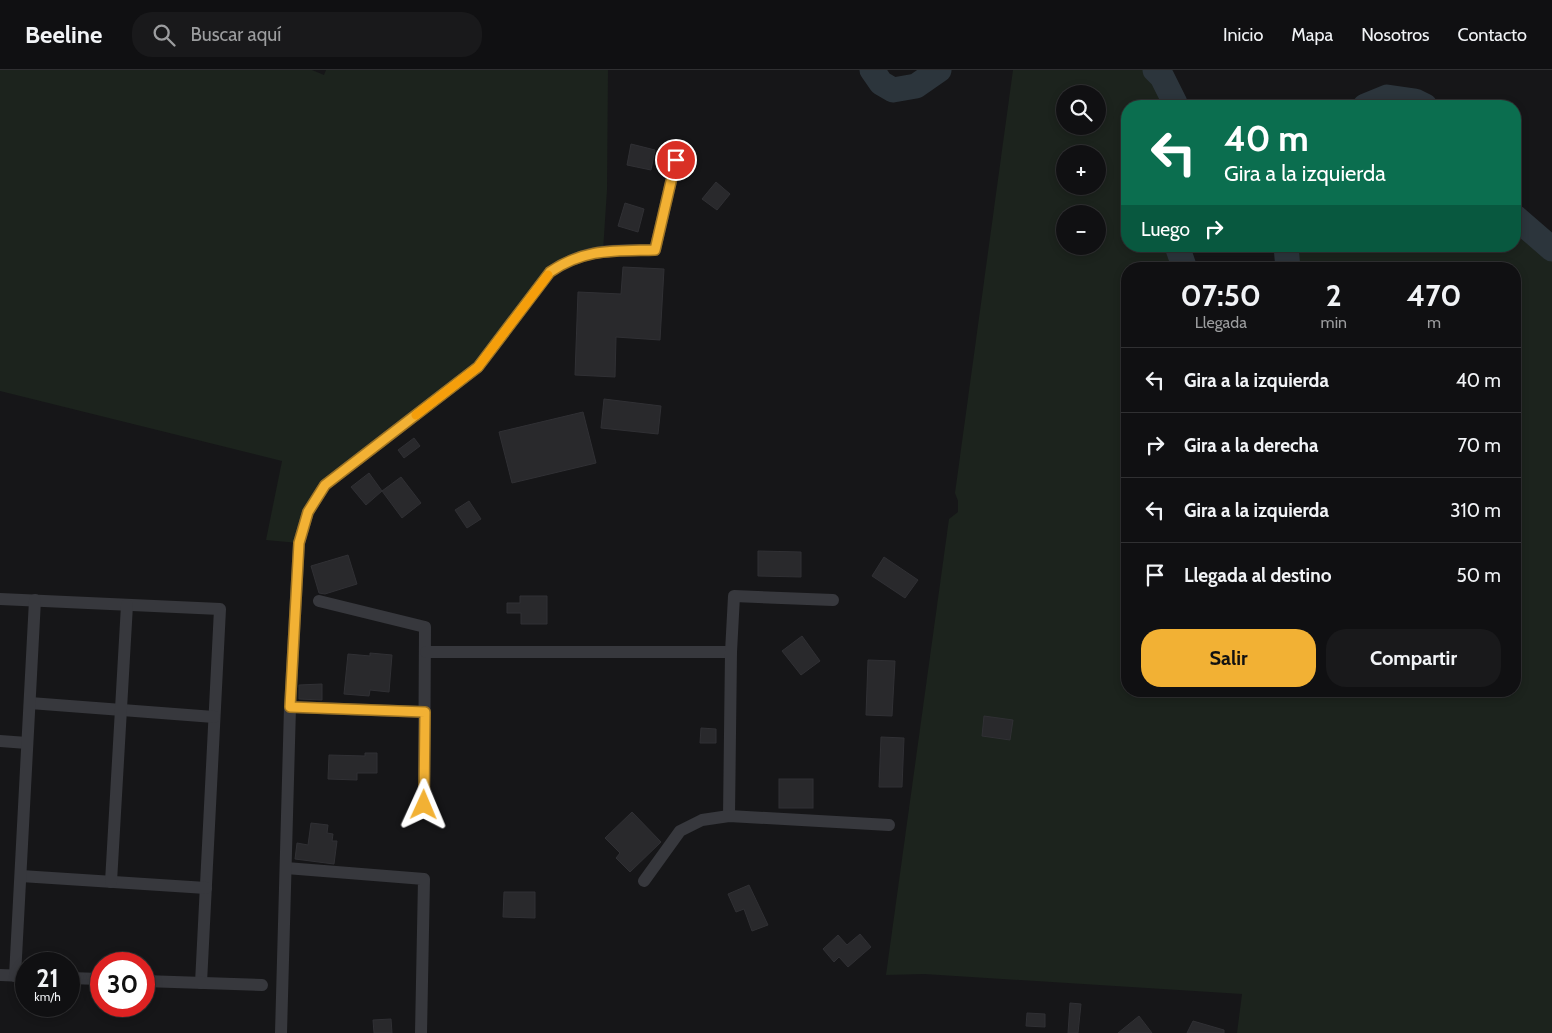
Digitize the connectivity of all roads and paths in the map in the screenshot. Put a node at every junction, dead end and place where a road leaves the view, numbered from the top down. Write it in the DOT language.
graph roads {
  1 [pos="676,160"];
  2 [pos="0,599"];
  3 [pos="35,600"];
  4 [pos="833,600"];
  5 [pos="319,602"];
  6 [pos="127,605"];
  7 [pos="426,652"];
  8 [pos="731,652"];
  9 [pos="30,703"];
  10 [pos="290,707"];
  11 [pos="121,710"];
  12 [pos="425,712"];
  13 [pos="214,717"];
  14 [pos="0,741"];
  15 [pos="28,743"];
  16 [pos="424,805"];
  17 [pos="729,816"];
  18 [pos="889,825"];
  19 [pos="286,868"];
  20 [pos="21,876"];
  21 [pos="112,882"];
  22 [pos="644,882"];
  23 [pos="206,888"];
  24 [pos="21,952"];
  25 [pos="0,975"];
  26 [pos="15,976"];
  27 [pos="155,981"];
  28 [pos="201,983"];
  29 [pos="262,986"];
  30 [pos="281,1033"];
  31 [pos="420,1033"];
  1 -- 10 [label="street"];
  2 -- 3 [label="street"];
  3 -- 6 [label="street"];
  3 -- 9 [label="street"];
  4 -- 8 [label="street"];
  5 -- 7 [label="street"];
  6 -- 11 [label="street"];
  6 -- 13 [label="street"];
  7 -- 8 [label="street"];
  7 -- 12 [label="street"];
  8 -- 17 [label="street"];
  9 -- 11 [label="street"];
  9 -- 15 [label="street"];
  10 -- 12 [label="street"];
  10 -- 19 [label="street"];
  11 -- 13 [label="street"];
  11 -- 21 [label="street"];
  12 -- 16 [label="street"];
  13 -- 23 [label="street"];
  14 -- 15 [label="street"];
  15 -- 20 [label="street"];
  17 -- 18 [label="street"];
  17 -- 22 [label="street"];
  19 -- 30 [label="street"];
  19 -- 31 [label="street"];
  20 -- 21 [label="street"];
  20 -- 24 [label="street"];
  21 -- 23 [label="street"];
  23 -- 28 [label="street"];
  25 -- 26 [label="street"];
  27 -- 28 [label="street"];
  28 -- 29 [label="street"];
}
